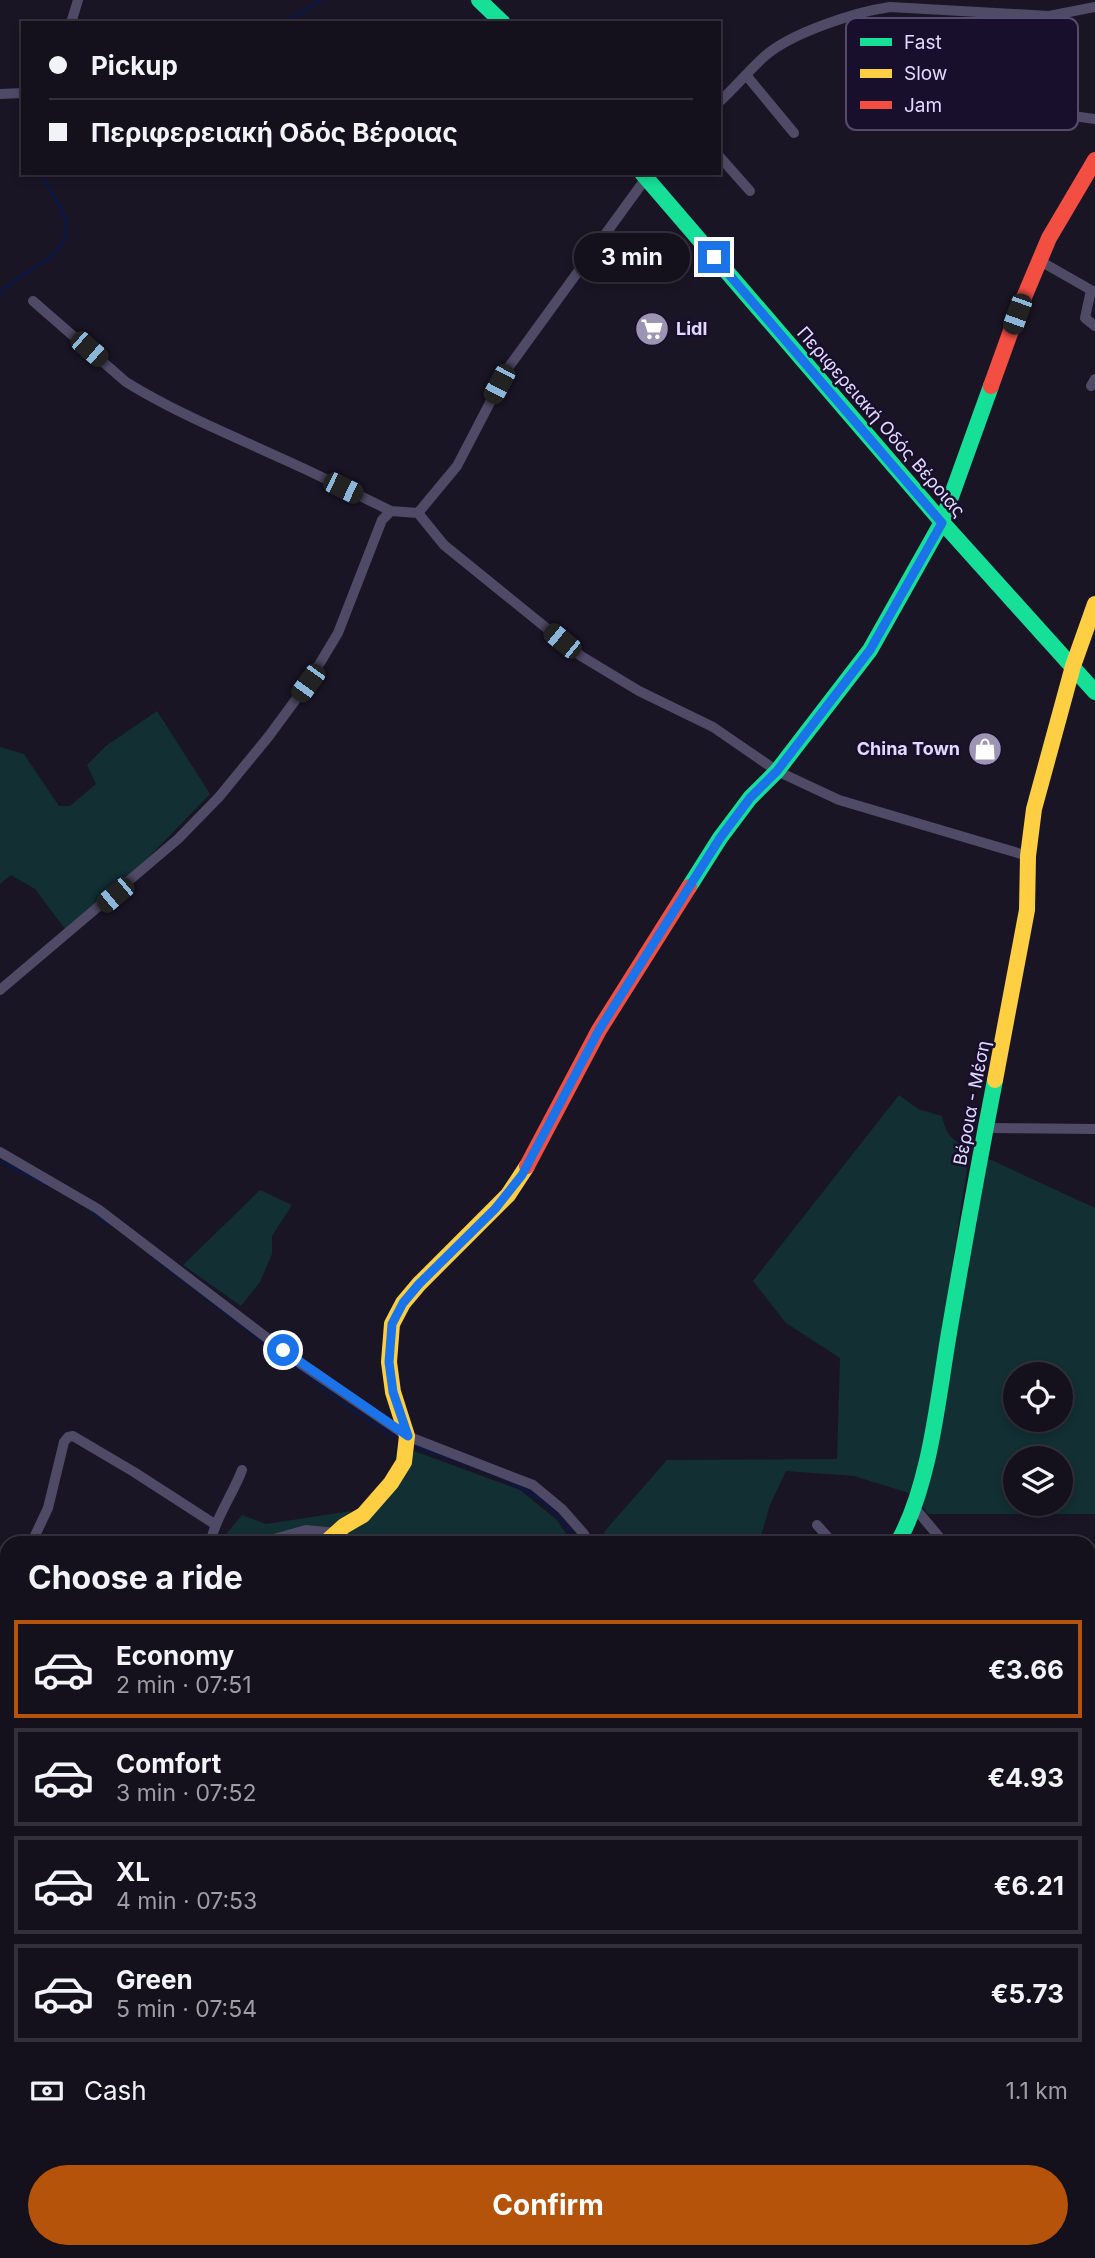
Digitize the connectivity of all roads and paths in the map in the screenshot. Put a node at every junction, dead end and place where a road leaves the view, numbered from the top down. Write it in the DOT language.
graph roads {
  1 [pos="78,0"];
  2 [pos="479,0"];
  3 [pos="888,3"];
  4 [pos="1095,7"];
  5 [pos="848,18"];
  6 [pos="846,19"];
  7 [pos="72,21"];
  8 [pos="501,21"];
  9 [pos="746,75"];
  10 [pos="21,93"];
  11 [pos="0,94"];
  12 [pos="721,100"];
  13 [pos="794,133"];
  14 [pos="721,158"];
  15 [pos="1095,160"];
  16 [pos="646,175"];
  17 [pos="750,191"];
  18 [pos="1040,261"];
  19 [pos="33,301"];
  20 [pos="1095,326"];
  21 [pos="391,511"];
  22 [pos="418,513"];
  23 [pos="942,523"];
  24 [pos="1095,604"];
  25 [pos="1073,666"];
  26 [pos="1095,692"];
  27 [pos="777,771"];
  28 [pos="1028,856"];
  29 [pos="0,990"];
  30 [pos="987,1128"];
  31 [pos="1095,1129"];
  32 [pos="0,1152"];
  33 [pos="408,1436"];
  34 [pos="242,1470"];
  35 [pos="914,1507"];
  36 [pos="216,1525"];
  37 [pos="817,1525"];
  38 [pos="35,1536"];
  39 [pos="213,1536"];
  40 [pos="285,1536"];
  41 [pos="324,1536"];
  42 [pos="333,1536"];
  43 [pos="585,1536"];
  44 [pos="827,1536"];
  45 [pos="902,1536"];
  46 [pos="938,1536"];
  1 -- 7 [label="street"];
  2 -- 8 [label="street"];
  3 -- 4 [label="street"];
  3 -- 5 [label="street"];
  6 -- 9 [label="street"];
  9 -- 12 [label="street"];
  9 -- 13 [label="street"];
  10 -- 11 [label="street"];
  14 -- 17 [label="street"];
  15 -- 18 [label="street"];
  16 -- 22 [label="street"];
  16 -- 23 [label="street, Περιφερειακή Οδός Βέροιας"];
  18 -- 20 [label="street"];
  18 -- 23 [label="street"];
  19 -- 21 [label="street"];
  21 -- 22 [label="street"];
  21 -- 29 [label="street"];
  22 -- 27 [label="street"];
  23 -- 25 [label="street, Περιφερειακή Οδός Βέροιας"];
  23 -- 27 [label="street"];
  24 -- 25 [label="street, Βέροια - Μέση"];
  25 -- 26 [label="street, Περιφερειακή Οδός Βέροιας"];
  25 -- 28 [label="street, Βέροια - Μέση"];
  27 -- 28 [label="street"];
  27 -- 33 [label="street"];
  28 -- 30 [label="street, Βέροια - Μέση"];
  30 -- 31 [label="street"];
  30 -- 35 [label="street, Βέροια - Μέση"];
  32 -- 33 [label="street"];
  33 -- 42 [label="street"];
  33 -- 43 [label="street"];
  34 -- 36 [label="street"];
  35 -- 45 [label="street, Βέροια - Μέση"];
  35 -- 46 [label="street"];
  36 -- 38 [label="street"];
  36 -- 39 [label="street"];
  37 -- 44 [label="street"];
  40 -- 41 [label="street"];
}
